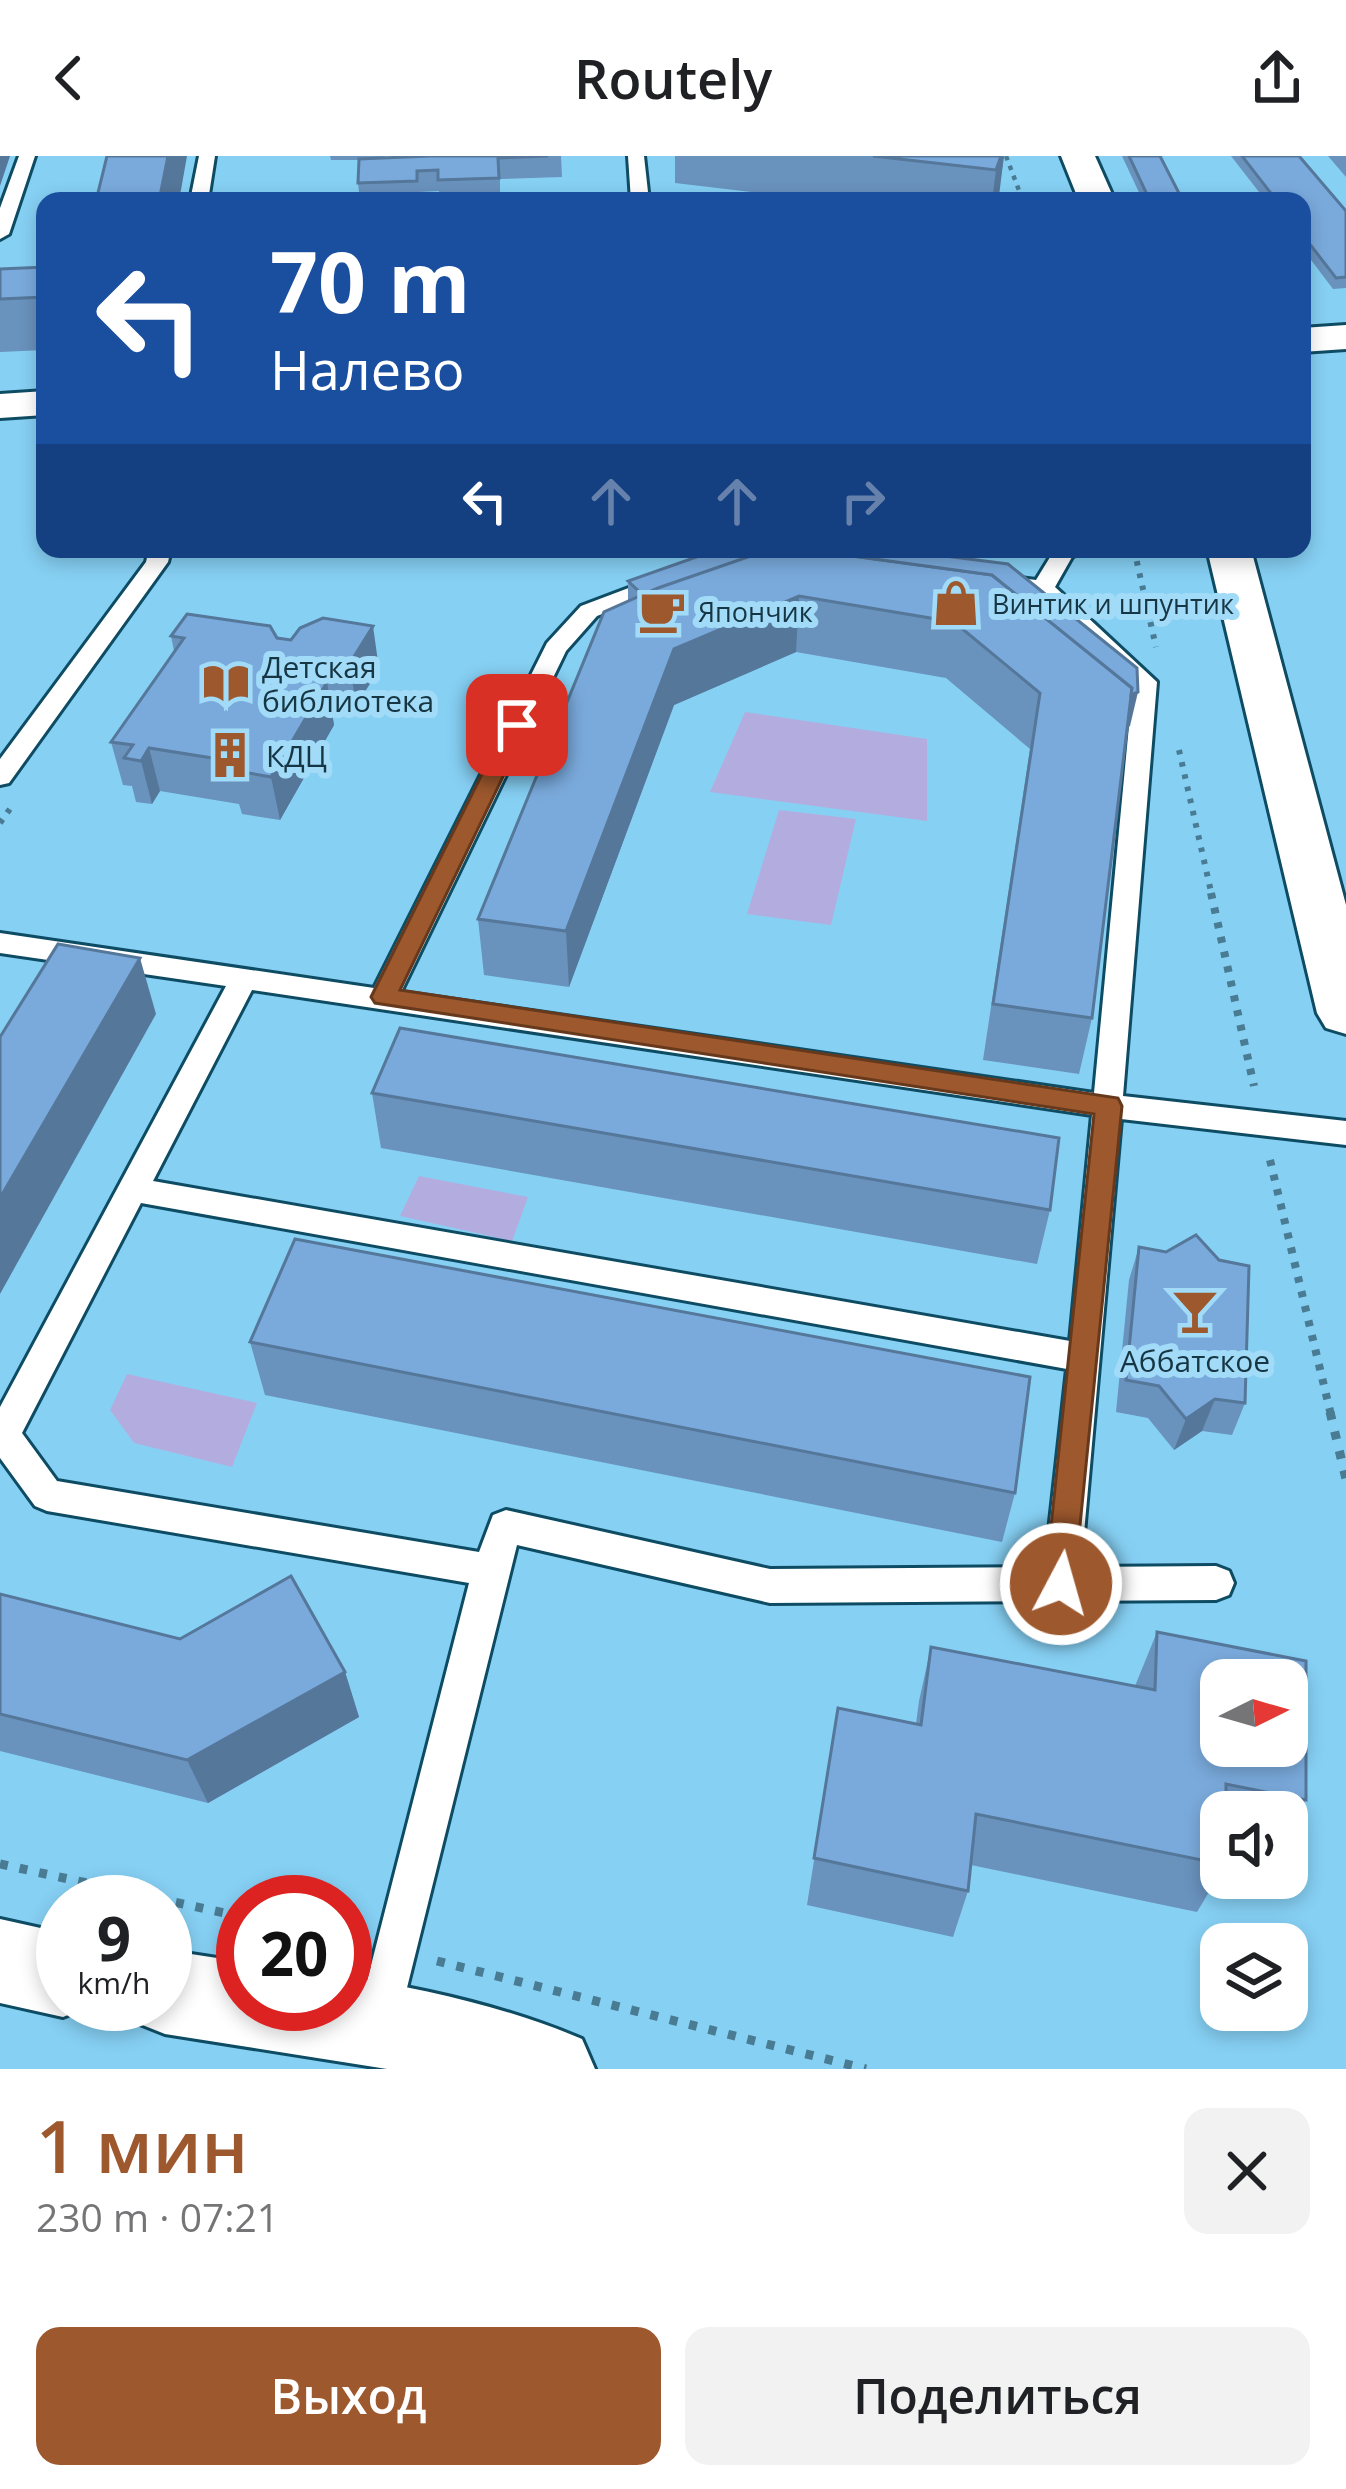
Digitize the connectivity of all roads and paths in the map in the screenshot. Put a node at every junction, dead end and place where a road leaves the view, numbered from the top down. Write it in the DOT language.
graph roads {
  1 [pos="27,156"];
  2 [pos="207,156"];
  3 [pos="637,156"];
  4 [pos="1006,156"];
  5 [pos="1078,156"];
  6 [pos="201,192"];
  7 [pos="639,192"];
  8 [pos="1020,192"];
  9 [pos="1093,192"];
  10 [pos="0,234"];
  11 [pos="1346,337"];
  12 [pos="1311,339"];
  13 [pos="36,404"];
  14 [pos="0,406"];
  15 [pos="158,558"];
  16 [pos="1060,558"];
  17 [pos="1137,558"];
  18 [pos="1231,558"];
  19 [pos="698,568"];
  20 [pos="976,579"];
  21 [pos="1043,588"];
  22 [pos="1160,664"];
  23 [pos="1175,733"];
  24 [pos="0,777"];
  25 [pos="0,943"];
  26 [pos="244,978"];
  27 [pos="384,997"];
  28 [pos="1346,1013"];
  29 [pos="1109,1106"];
  30 [pos="1262,1124"];
  31 [pos="1346,1133"];
  32 [pos="134,1190"];
  33 [pos="1085,1358"];
  34 [pos="1346,1479"];
  35 [pos="490,1570"];
  36 [pos="1216,1583"];
  37 [pos="1061,1584"];
  38 [pos="0,1864"];
  39 [pos="216,1911"];
  40 [pos="0,1961"];
  41 [pos="36,1969"];
  42 [pos="386,1987"];
  43 [pos="192,1991"];
  44 [pos="552,2069"];
  45 [pos="866,2069"];
  1 -- 10 [label="lane"];
  2 -- 6 [label="lane"];
  3 -- 7 [label="lane"];
  4 -- 8 [label="path"];
  5 -- 9 [label="street"];
  11 -- 12 [label="street"];
  13 -- 14 [label="street"];
  15 -- 24 [label="lane"];
  16 -- 21 [label="lane"];
  17 -- 22 [label="path"];
  18 -- 28 [label="street"];
  19 -- 27 [label="lane"];
  20 -- 21 [label="lane"];
  21 -- 29 [label="lane"];
  23 -- 30 [label="path"];
  25 -- 26 [label="lane"];
  26 -- 27 [label="lane"];
  26 -- 32 [label="lane"];
  27 -- 29 [label="lane"];
  29 -- 30 [label="lane"];
  29 -- 33 [label="lane"];
  30 -- 31 [label="lane"];
  30 -- 34 [label="path"];
  32 -- 33 [label="lane"];
  32 -- 35 [label="lane"];
  33 -- 37 [label="lane"];
  35 -- 37 [label="lane"];
  35 -- 42 [label="lane"];
  36 -- 37 [label="lane"];
  38 -- 39 [label="path"];
  40 -- 41 [label="street"];
  42 -- 43 [label="street"];
  42 -- 44 [label="street"];
  42 -- 45 [label="path"];
}
